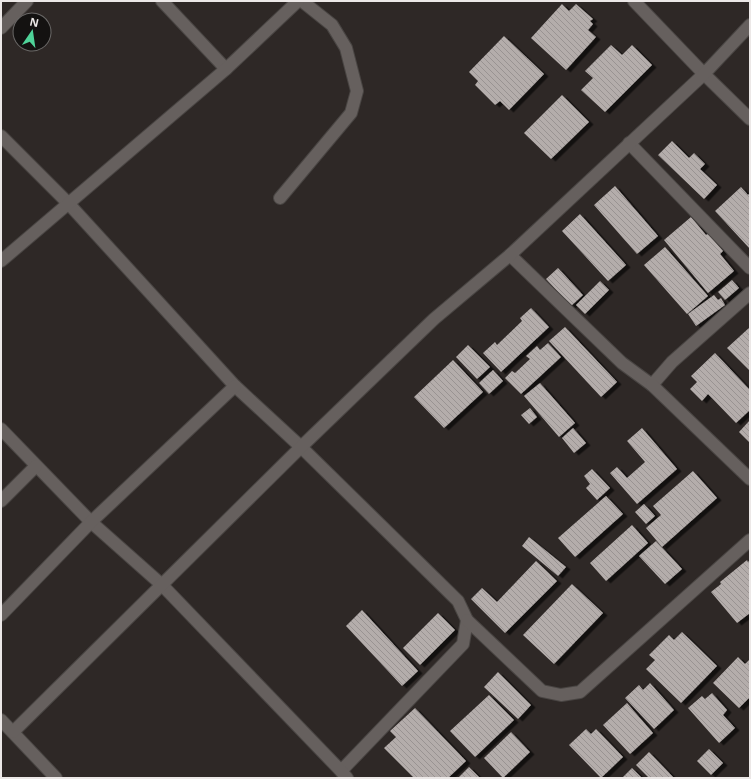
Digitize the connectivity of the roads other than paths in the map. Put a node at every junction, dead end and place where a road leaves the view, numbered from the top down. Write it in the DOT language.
graph roads {
  1 [pos="27,1"];
  2 [pos="162,1"];
  3 [pos="298,1"];
  4 [pos="302,1"];
  5 [pos="634,1"];
  6 [pos="750,25"];
  7 [pos="1,28"];
  8 [pos="226,70"];
  9 [pos="704,74"];
  10 [pos="750,119"];
  11 [pos="1,136"];
  12 [pos="629,143"];
  13 [pos="280,198"];
  14 [pos="68,203"];
  15 [pos="510,255"];
  16 [pos="1,261"];
  17 [pos="750,268"];
  18 [pos="750,294"];
  19 [pos="652,385"];
  20 [pos="235,386"];
  21 [pos="1,429"];
  22 [pos="301,447"];
  23 [pos="36,466"];
  24 [pos="750,479"];
  25 [pos="1,501"];
  26 [pos="91,522"];
  27 [pos="750,540"];
  28 [pos="162,585"];
  29 [pos="1,615"];
  30 [pos="467,620"];
  31 [pos="1,720"];
  32 [pos="13,732"];
  33 [pos="344,774"];
  34 [pos="56,778"];
  1 -- 7 [label="street"];
  2 -- 8 [label="street"];
  3 -- 8 [label="street"];
  4 -- 13 [label="street"];
  5 -- 9 [label="street"];
  6 -- 9 [label="street"];
  8 -- 14 [label="street"];
  9 -- 10 [label="street"];
  9 -- 12 [label="street"];
  11 -- 14 [label="street"];
  12 -- 15 [label="street"];
  12 -- 17 [label="street"];
  14 -- 16 [label="street"];
  14 -- 20 [label="street"];
  15 -- 19 [label="street"];
  15 -- 22 [label="street"];
  18 -- 19 [label="street"];
  19 -- 24 [label="street"];
  20 -- 22 [label="street"];
  20 -- 26 [label="street"];
  21 -- 23 [label="street"];
  22 -- 28 [label="street"];
  22 -- 30 [label="street"];
  23 -- 25 [label="street"];
  23 -- 26 [label="street"];
  26 -- 28 [label="street"];
  26 -- 29 [label="street"];
  27 -- 30 [label="street"];
  28 -- 32 [label="street"];
  28 -- 33 [label="street"];
  30 -- 33 [label="street"];
  31 -- 32 [label="street"];
  32 -- 34 [label="street"];
}
